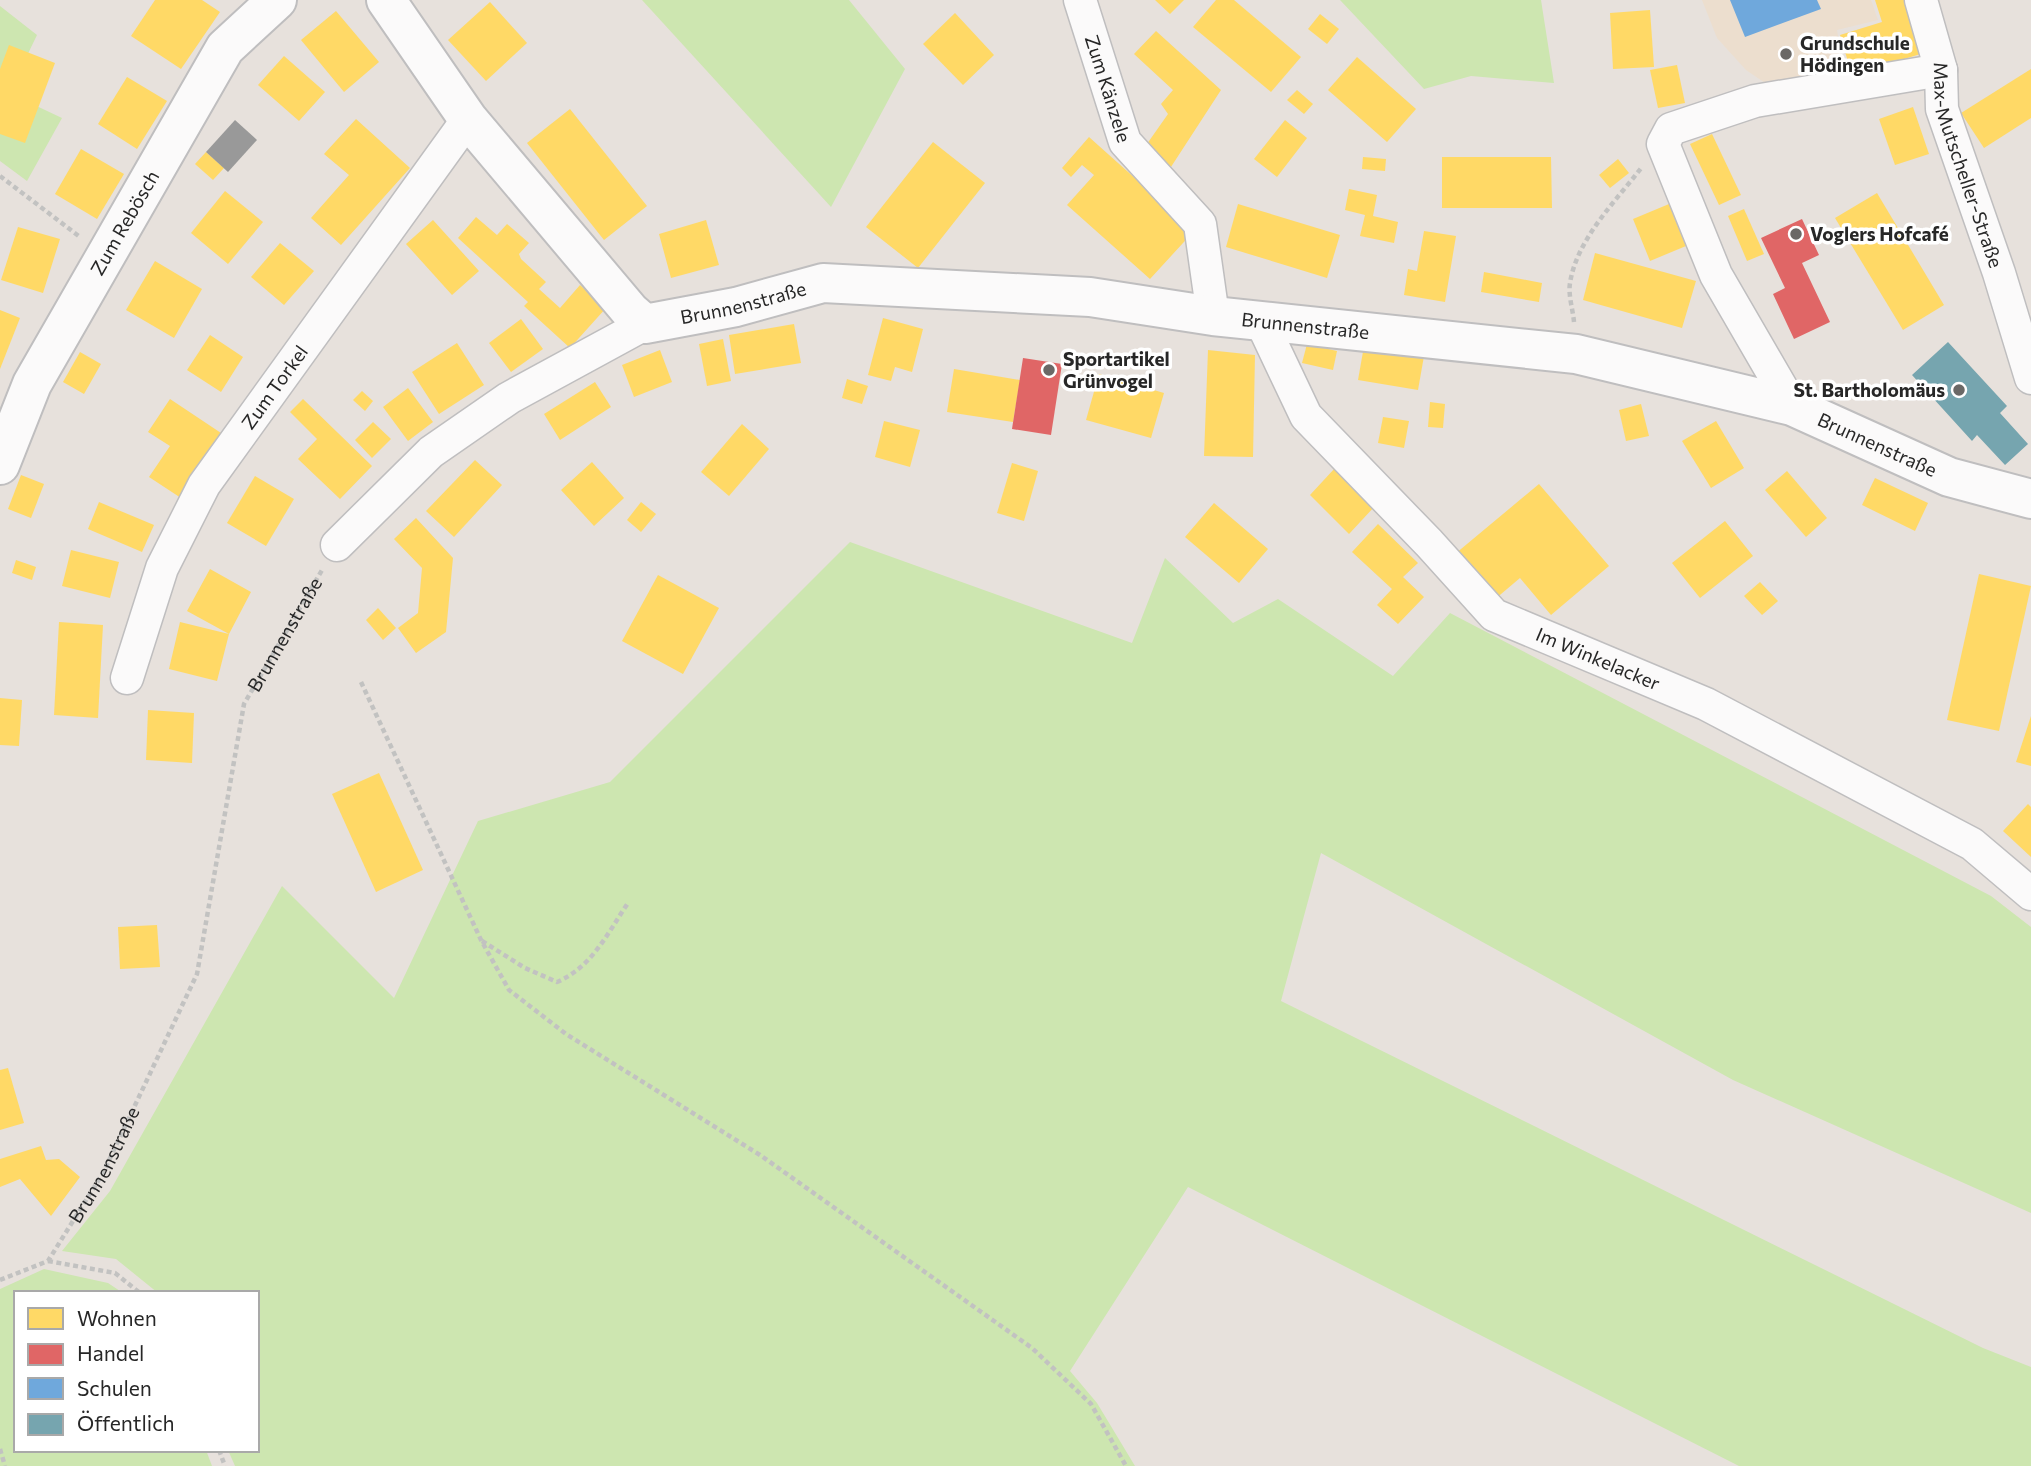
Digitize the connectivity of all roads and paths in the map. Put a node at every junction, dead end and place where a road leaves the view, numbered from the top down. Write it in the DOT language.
graph roads {
  1 [pos="277,0"];
  2 [pos="386,0"];
  3 [pos="1080,0"];
  4 [pos="1921,0"];
  5 [pos="1941,70"];
  6 [pos="468,119"];
  7 [pos="1663,144"];
  8 [pos="0,176"];
  9 [pos="106,256"];
  10 [pos="1213,316"];
  11 [pos="1260,319"];
  12 [pos="645,324"];
  13 [pos="1576,354"];
  14 [pos="2031,378"];
  15 [pos="1792,406"];
  16 [pos="0,465"];
  17 [pos="2031,499"];
  18 [pos="337,545"];
  19 [pos="127,678"];
  20 [pos="361,682"];
  21 [pos="2031,894"];
  22 [pos="628,903"];
  23 [pos="481,940"];
  24 [pos="48,1261"];
  25 [pos="0,1280"];
  26 [pos="138,1291"];
  27 [pos="0,1449"];
  28 [pos="5,1466"];
  29 [pos="1126,1466"];
  1 -- 9 [label="street, Zum Rebösch"];
  2 -- 6 [label="street"];
  3 -- 10 [label="street, Zum Känzele"];
  4 -- 5 [label="street"];
  5 -- 7 [label="street, Max-Mutscheller-Straße"];
  5 -- 14 [label="street, Max-Mutscheller-Straße"];
  6 -- 12 [label="street"];
  6 -- 19 [label="street, Zum Torkel"];
  7 -- 13 [label="path"];
  7 -- 15 [label="street"];
  8 -- 9 [label="path"];
  9 -- 16 [label="street, Zum Rebösch"];
  10 -- 11 [label="street, Brunnenstraße"];
  10 -- 12 [label="street, Brunnenstraße"];
  11 -- 13 [label="street, Brunnenstraße"];
  11 -- 21 [label="street, Im Winkelacker"];
  12 -- 18 [label="street, Brunnenstraße"];
  13 -- 15 [label="street, Brunnenstraße"];
  15 -- 17 [label="street, Brunnenstraße"];
  18 -- 24 [label="path, Brunnenstraße"];
  20 -- 23 [label="path"];
  22 -- 23 [label="path"];
  23 -- 29 [label="path"];
  24 -- 25 [label="path"];
  24 -- 26 [label="path"];
  27 -- 28 [label="path"];
}
